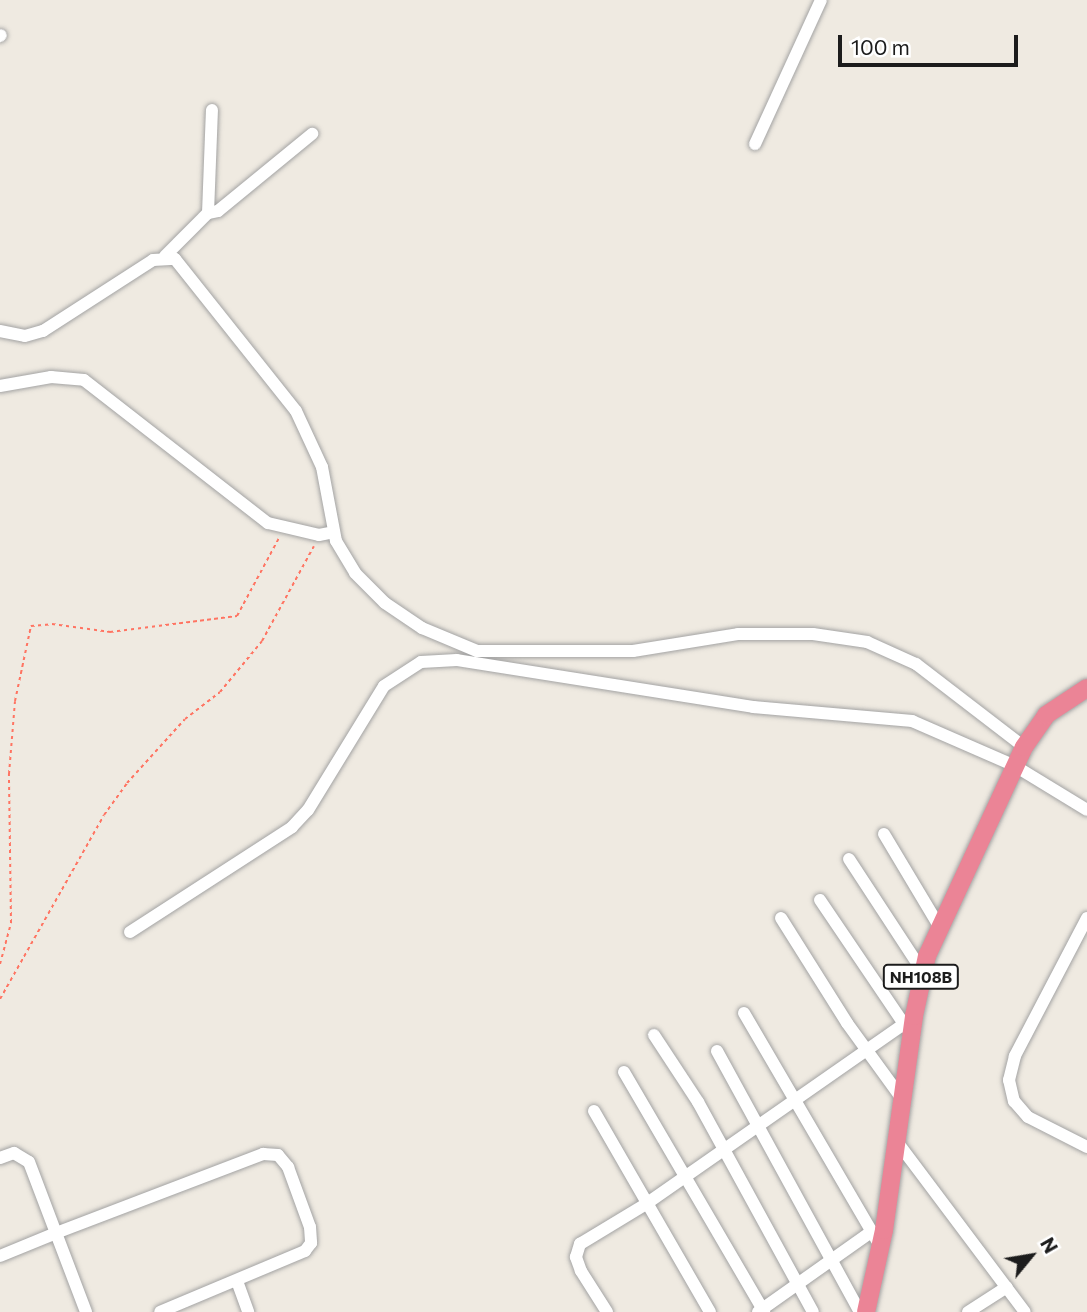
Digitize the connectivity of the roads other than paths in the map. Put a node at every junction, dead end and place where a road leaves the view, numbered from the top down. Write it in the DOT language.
graph roads {
  1 [pos="821,0"];
  2 [pos="212,110"];
  3 [pos="312,134"];
  4 [pos="755,144"];
  5 [pos="208,213"];
  6 [pos="165,256"];
  7 [pos="0,331"];
  8 [pos="0,386"];
  9 [pos="334,532"];
  10 [pos="1087,688"];
  11 [pos="1024,747"];
  12 [pos="1015,766"];
  13 [pos="1087,810"];
  14 [pos="884,834"];
  15 [pos="849,859"];
  16 [pos="820,900"];
  17 [pos="780,918"];
  18 [pos="1087,918"];
  19 [pos="939,926"];
  20 [pos="130,932"];
  21 [pos="923,972"];
  22 [pos="744,1013"];
  23 [pos="907,1030"];
  24 [pos="654,1035"];
  25 [pos="717,1051"];
  26 [pos="866,1051"];
  27 [pos="624,1072"];
  28 [pos="794,1100"];
  29 [pos="903,1100"];
  30 [pos="594,1111"];
  31 [pos="759,1126"];
  32 [pos="898,1143"];
  33 [pos="1087,1147"];
  34 [pos="722,1151"];
  35 [pos="0,1158"];
  36 [pos="687,1176"];
  37 [pos="646,1204"];
  38 [pos="55,1233"];
  39 [pos="876,1240"];
  40 [pos="0,1256"];
  41 [pos="831,1259"];
  42 [pos="237,1281"];
  43 [pos="796,1283"];
  44 [pos="1007,1287"];
  45 [pos="761,1311"];
  46 [pos="86,1312"];
  47 [pos="160,1312"];
  48 [pos="248,1312"];
  49 [pos="607,1312"];
  50 [pos="710,1312"];
  51 [pos="813,1312"];
  52 [pos="860,1312"];
  53 [pos="866,1312"];
  54 [pos="968,1312"];
  55 [pos="1025,1312"];
  1 -- 4 [label="street"];
  2 -- 5 [label="street"];
  3 -- 5 [label="street"];
  5 -- 6 [label="street"];
  6 -- 7 [label="street"];
  6 -- 9 [label="street"];
  8 -- 9 [label="street"];
  9 -- 11 [label="street"];
  10 -- 11 [label="highway, NH108B"];
  11 -- 12 [label="highway, NH108B"];
  12 -- 13 [label="street"];
  12 -- 19 [label="highway, NH108B"];
  12 -- 20 [label="street"];
  14 -- 19 [label="street"];
  15 -- 21 [label="street"];
  16 -- 23 [label="street"];
  17 -- 26 [label="street"];
  18 -- 33 [label="street"];
  19 -- 21 [label="highway, NH108B"];
  21 -- 23 [label="highway, NH108B"];
  22 -- 28 [label="street"];
  23 -- 26 [label="street"];
  23 -- 29 [label="highway, NH108B"];
  24 -- 34 [label="street"];
  25 -- 31 [label="street"];
  26 -- 28 [label="street"];
  26 -- 29 [label="street"];
  27 -- 36 [label="street"];
  28 -- 31 [label="street"];
  28 -- 39 [label="street"];
  29 -- 32 [label="highway, NH108B"];
  30 -- 37 [label="street"];
  31 -- 34 [label="street"];
  31 -- 41 [label="street"];
  32 -- 39 [label="highway, NH108B"];
  32 -- 44 [label="street"];
  34 -- 36 [label="street"];
  34 -- 43 [label="street"];
  35 -- 38 [label="street"];
  36 -- 37 [label="street"];
  36 -- 45 [label="street"];
  37 -- 49 [label="street"];
  37 -- 50 [label="street"];
  38 -- 40 [label="street"];
  38 -- 42 [label="street"];
  38 -- 46 [label="street"];
  39 -- 41 [label="street"];
  39 -- 53 [label="highway, NH108B"];
  41 -- 43 [label="street"];
  41 -- 52 [label="street"];
  42 -- 47 [label="street"];
  42 -- 48 [label="street"];
  43 -- 45 [label="street"];
  43 -- 51 [label="street"];
  44 -- 54 [label="street"];
  44 -- 55 [label="street"];
}
